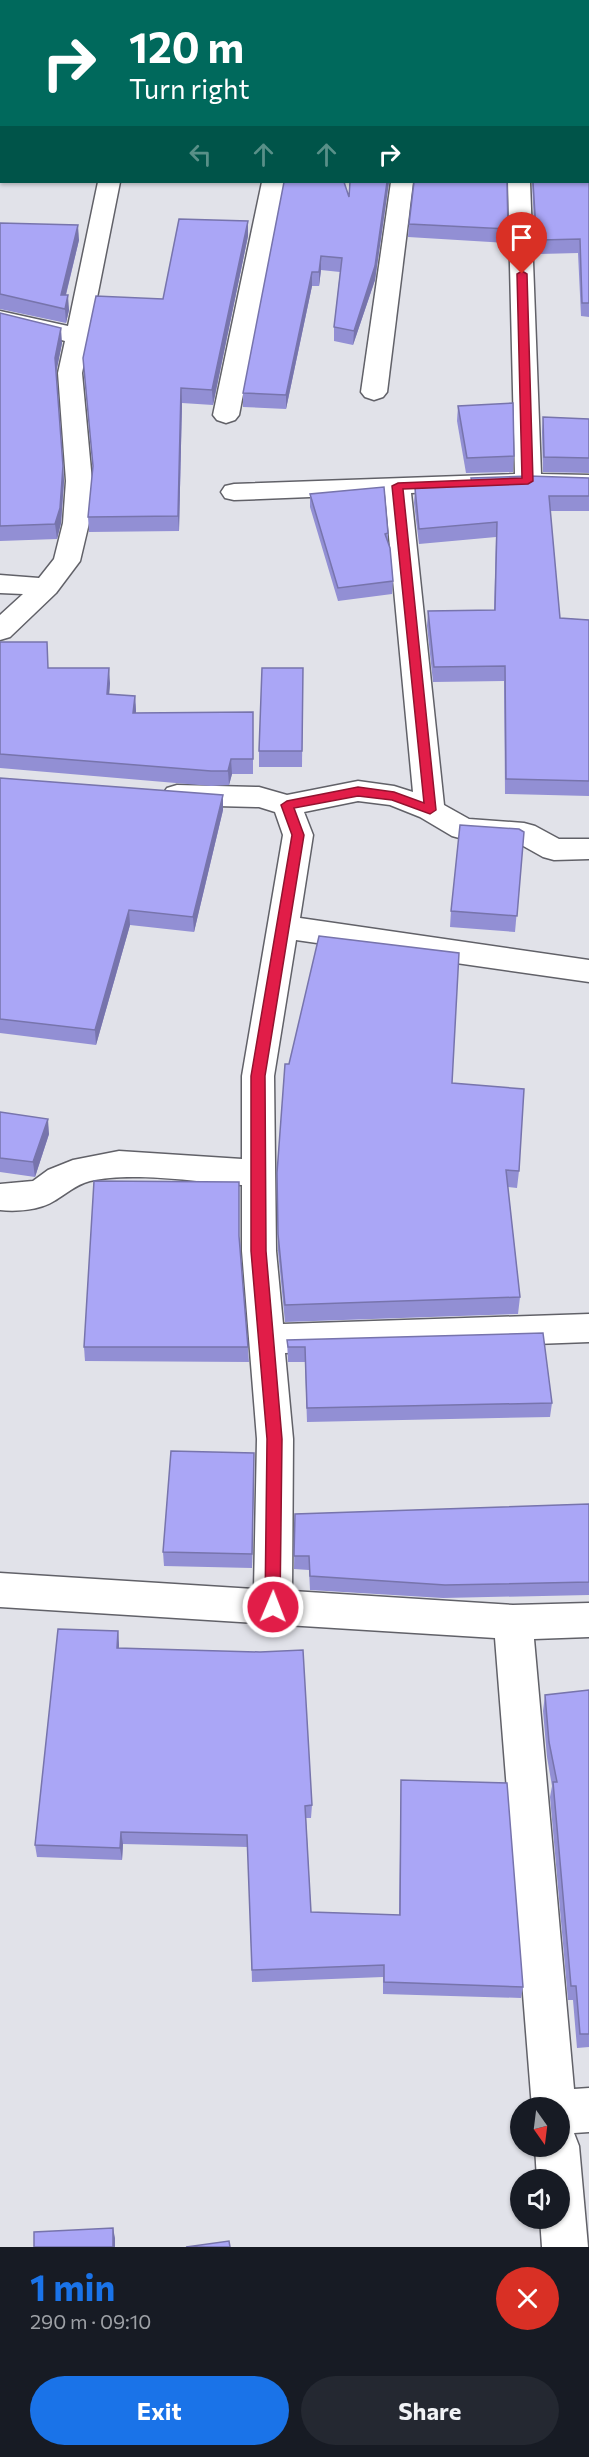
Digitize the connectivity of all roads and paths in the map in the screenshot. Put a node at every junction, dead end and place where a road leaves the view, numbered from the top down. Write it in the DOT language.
graph roads {
  1 [pos="109,183"];
  2 [pos="273,183"];
  3 [pos="402,183"];
  4 [pos="519,183"];
  5 [pos="0,318"];
  6 [pos="78,337"];
  7 [pos="374,392"];
  8 [pos="226,415"];
  9 [pos="528,481"];
  10 [pos="589,483"];
  11 [pos="398,486"];
  12 [pos="234,492"];
  13 [pos="0,584"];
  14 [pos="46,587"];
  15 [pos="0,631"];
  16 [pos="153,794"];
  17 [pos="287,805"];
  18 [pos="430,810"];
  19 [pos="589,849"];
  20 [pos="283,927"];
  21 [pos="589,971"];
  22 [pos="258,1173"];
  23 [pos="0,1197"];
  24 [pos="589,1328"];
  25 [pos="265,1339"];
  26 [pos="0,1590"];
  27 [pos="273,1607"];
  28 [pos="589,1620"];
  29 [pos="513,1622"];
  30 [pos="553,2097"];
  31 [pos="589,2110"];
  32 [pos="570,2111"];
  33 [pos="558,2157"];
  34 [pos="565,2247"];
  1 -- 6 [label="street"];
  2 -- 8 [label="street"];
  3 -- 7 [label="street"];
  4 -- 9 [label="street"];
  5 -- 6 [label="street"];
  6 -- 14 [label="street"];
  9 -- 10 [label="street"];
  9 -- 11 [label="street"];
  11 -- 12 [label="street"];
  11 -- 18 [label="street"];
  13 -- 14 [label="street"];
  14 -- 15 [label="street"];
  16 -- 17 [label="street"];
  17 -- 18 [label="street"];
  17 -- 20 [label="street"];
  18 -- 19 [label="street"];
  20 -- 21 [label="street"];
  20 -- 22 [label="street"];
  22 -- 23 [label="street"];
  22 -- 25 [label="street"];
  24 -- 25 [label="street"];
  25 -- 27 [label="street"];
  26 -- 27 [label="street"];
  27 -- 29 [label="street"];
  28 -- 29 [label="street"];
  29 -- 30 [label="street"];
  31 -- 32 [label="street"];
  33 -- 34 [label="street"];
}
